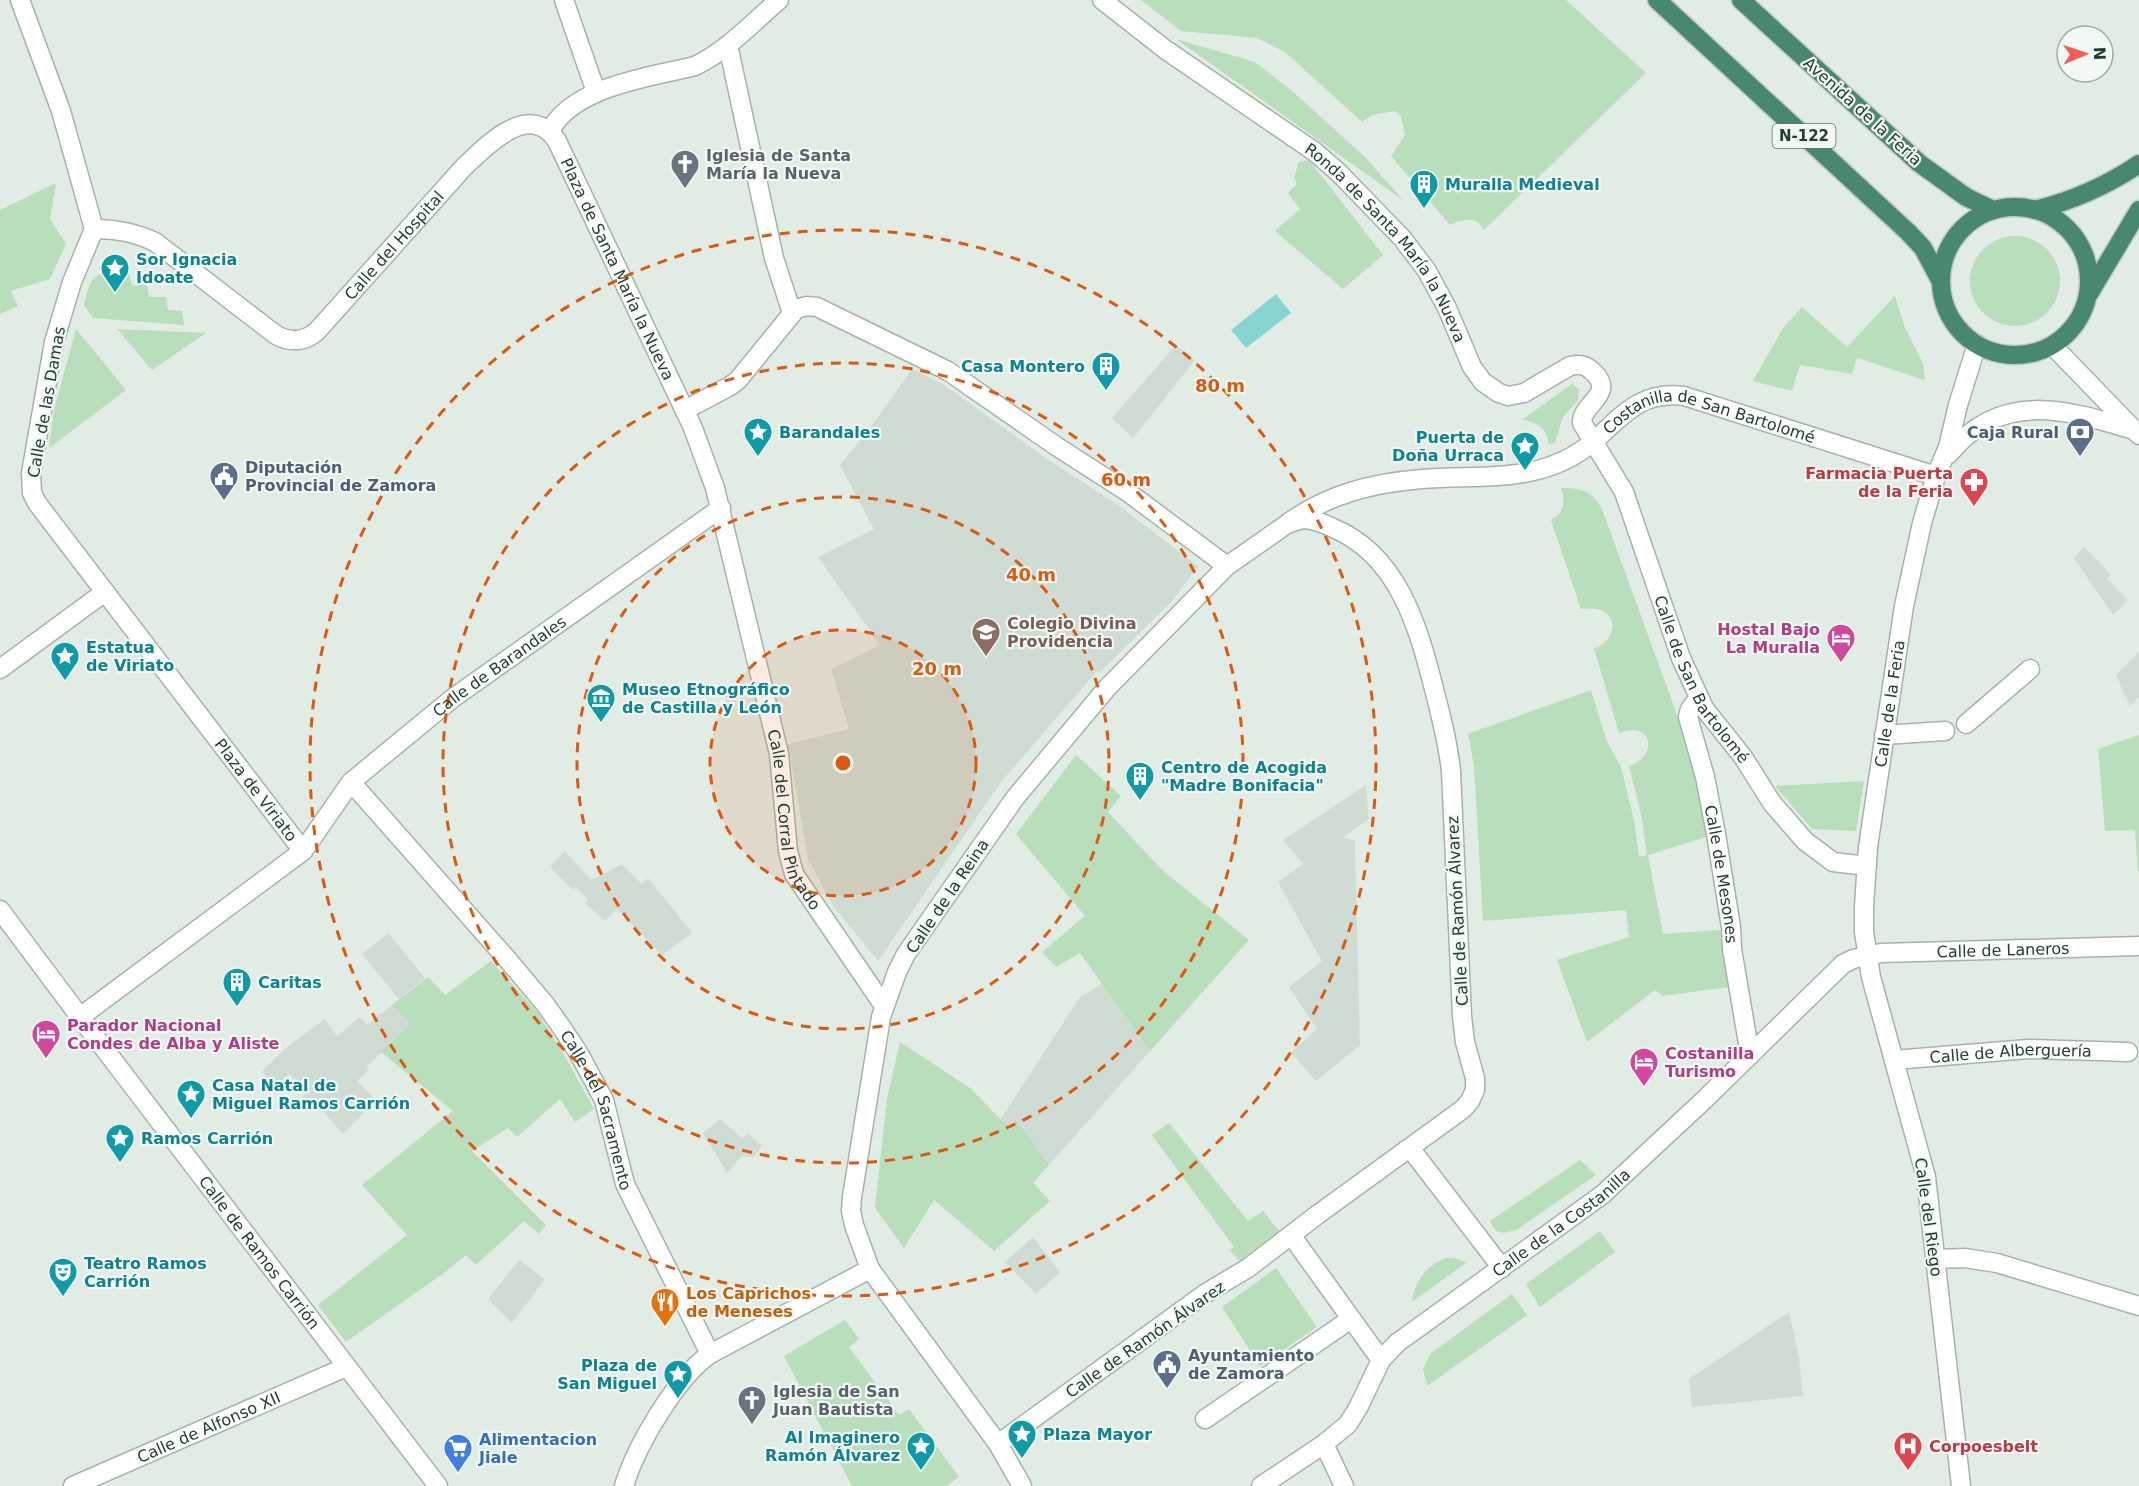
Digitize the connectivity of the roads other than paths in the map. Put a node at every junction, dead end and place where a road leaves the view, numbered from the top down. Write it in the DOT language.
graph roads {
  1 [pos="20,0"];
  2 [pos="564,0"];
  3 [pos="779,0"];
  4 [pos="1102,0"];
  5 [pos="1657,0"];
  6 [pos="1742,0"];
  7 [pos="728,45"];
  8 [pos="597,92"];
  9 [pos="550,131"];
  10 [pos="2139,164"];
  11 [pos="1994,210"];
  12 [pos="2035,210"];
  13 [pos="2139,210"];
  14 [pos="94,229"];
  15 [pos="1940,280"];
  16 [pos="2088,296"];
  17 [pos="792,313"];
  18 [pos="1977,344"];
  19 [pos="2052,345"];
  20 [pos="685,410"];
  21 [pos="2136,432"];
  22 [pos="1593,442"];
  23 [pos="1940,468"];
  24 [pos="721,508"];
  25 [pos="1287,524"];
  26 [pos="1227,566"];
  27 [pos="105,592"];
  28 [pos="0,669"];
  29 [pos="2030,669"];
  30 [pos="1698,699"];
  31 [pos="1966,724"];
  32 [pos="1945,731"];
  33 [pos="1884,735"];
  34 [pos="351,782"];
  35 [pos="303,851"];
  36 [pos="1867,866"];
  37 [pos="0,909"];
  38 [pos="2139,946"];
  39 [pos="1866,955"];
  40 [pos="884,1006"];
  41 [pos="80,1017"];
  42 [pos="2128,1052"];
  43 [pos="1750,1054"];
  44 [pos="1894,1059"];
  45 [pos="1410,1148"];
  46 [pos="1291,1235"];
  47 [pos="1936,1259"];
  48 [pos="1502,1268"];
  49 [pos="870,1269"];
  50 [pos="2139,1306"];
  51 [pos="1351,1319"];
  52 [pos="710,1354"];
  53 [pos="1381,1360"];
  54 [pos="346,1367"];
  55 [pos="1204,1419"];
  56 [pos="998,1444"];
  57 [pos="1324,1444"];
  58 [pos="73,1486"];
  59 [pos="438,1486"];
  60 [pos="624,1486"];
  61 [pos="1022,1486"];
  62 [pos="1261,1486"];
  63 [pos="1344,1486"];
  64 [pos="1961,1486"];
  1 -- 14 [label="street"];
  2 -- 8 [label="street"];
  3 -- 7 [label="street"];
  4 -- 22 [label="street, Ronda de Santa María la Nueva"];
  5 -- 15 [label="highway, N-122"];
  6 -- 11 [label="highway, Avenida de la Feria"];
  7 -- 8 [label="street"];
  7 -- 17 [label="street"];
  8 -- 9 [label="street"];
  9 -- 14 [label="street, Calle del Hospital"];
  9 -- 20 [label="street, Plaza de Santa María la Nueva"];
  10 -- 12 [label="highway, N-122"];
  11 -- 12 [label="highway, N-122"];
  11 -- 15 [label="highway, N-122"];
  12 -- 16 [label="highway, N-122"];
  13 -- 16 [label="highway, N-122"];
  14 -- 27 [label="street, Calle de las Damas"];
  15 -- 18 [label="highway, N-122"];
  16 -- 19 [label="highway, N-122"];
  17 -- 20 [label="street"];
  17 -- 26 [label="street"];
  18 -- 19 [label="highway, N-122"];
  18 -- 23 [label="street, Calle de la Feria"];
  19 -- 21 [label="street"];
  20 -- 24 [label="street, Plaza de Santa María la Nueva"];
  21 -- 23 [label="street, Calle de la Feria"];
  22 -- 23 [label="street, Costanilla de San Bartolomé"];
  22 -- 25 [label="street, Costanilla de San Bartolomé"];
  22 -- 30 [label="street, Calle de San Bartolomé"];
  23 -- 33 [label="street, Calle de la Feria"];
  24 -- 34 [label="street, Calle de Barandales"];
  24 -- 40 [label="street, Calle del Corral Pintado"];
  25 -- 26 [label="street, Calle de la Reina"];
  25 -- 45 [label="street, Calle de Ramón Álvarez"];
  26 -- 40 [label="street, Calle de la Reina"];
  27 -- 28 [label="street"];
  27 -- 35 [label="street, Plaza de Viriato"];
  29 -- 31 [label="street"];
  30 -- 36 [label="street, Calle de San Bartolomé"];
  30 -- 43 [label="street, Calle de Mesones"];
  32 -- 33 [label="street"];
  33 -- 36 [label="street, Calle de la Feria"];
  34 -- 35 [label="street, Calle de Barandales"];
  34 -- 52 [label="street, Calle del Sacramento"];
  35 -- 41 [label="street, Plaza de Viriato"];
  36 -- 39 [label="street, Calle de la Feria"];
  37 -- 41 [label="street"];
  38 -- 39 [label="street, Calle de Laneros"];
  39 -- 43 [label="street, Calle de la Costanilla"];
  39 -- 44 [label="street, Calle del Riego"];
  40 -- 49 [label="street, Calle de la Reina"];
  41 -- 54 [label="street, Calle de Ramos Carrión"];
  42 -- 44 [label="street, Calle de Alberguería"];
  43 -- 48 [label="street, Calle de la Costanilla"];
  44 -- 47 [label="street, Calle del Riego"];
  45 -- 46 [label="street, Calle de Ramón Álvarez"];
  45 -- 48 [label="street"];
  46 -- 51 [label="street"];
  46 -- 56 [label="street, Calle de Ramón Álvarez"];
  47 -- 50 [label="street"];
  47 -- 64 [label="street, Calle del Riego"];
  48 -- 53 [label="street, Calle de la Costanilla"];
  49 -- 52 [label="street"];
  49 -- 56 [label="street, Calle de la Reina"];
  51 -- 53 [label="street"];
  51 -- 55 [label="street"];
  52 -- 60 [label="street"];
  53 -- 57 [label="street, Calle de la Costanilla"];
  54 -- 58 [label="street, Calle de Alfonso XII"];
  54 -- 59 [label="street, Calle de Ramos Carrión"];
  56 -- 61 [label="street"];
  57 -- 62 [label="street, Calle de la Costanilla"];
  57 -- 63 [label="street"];
}
